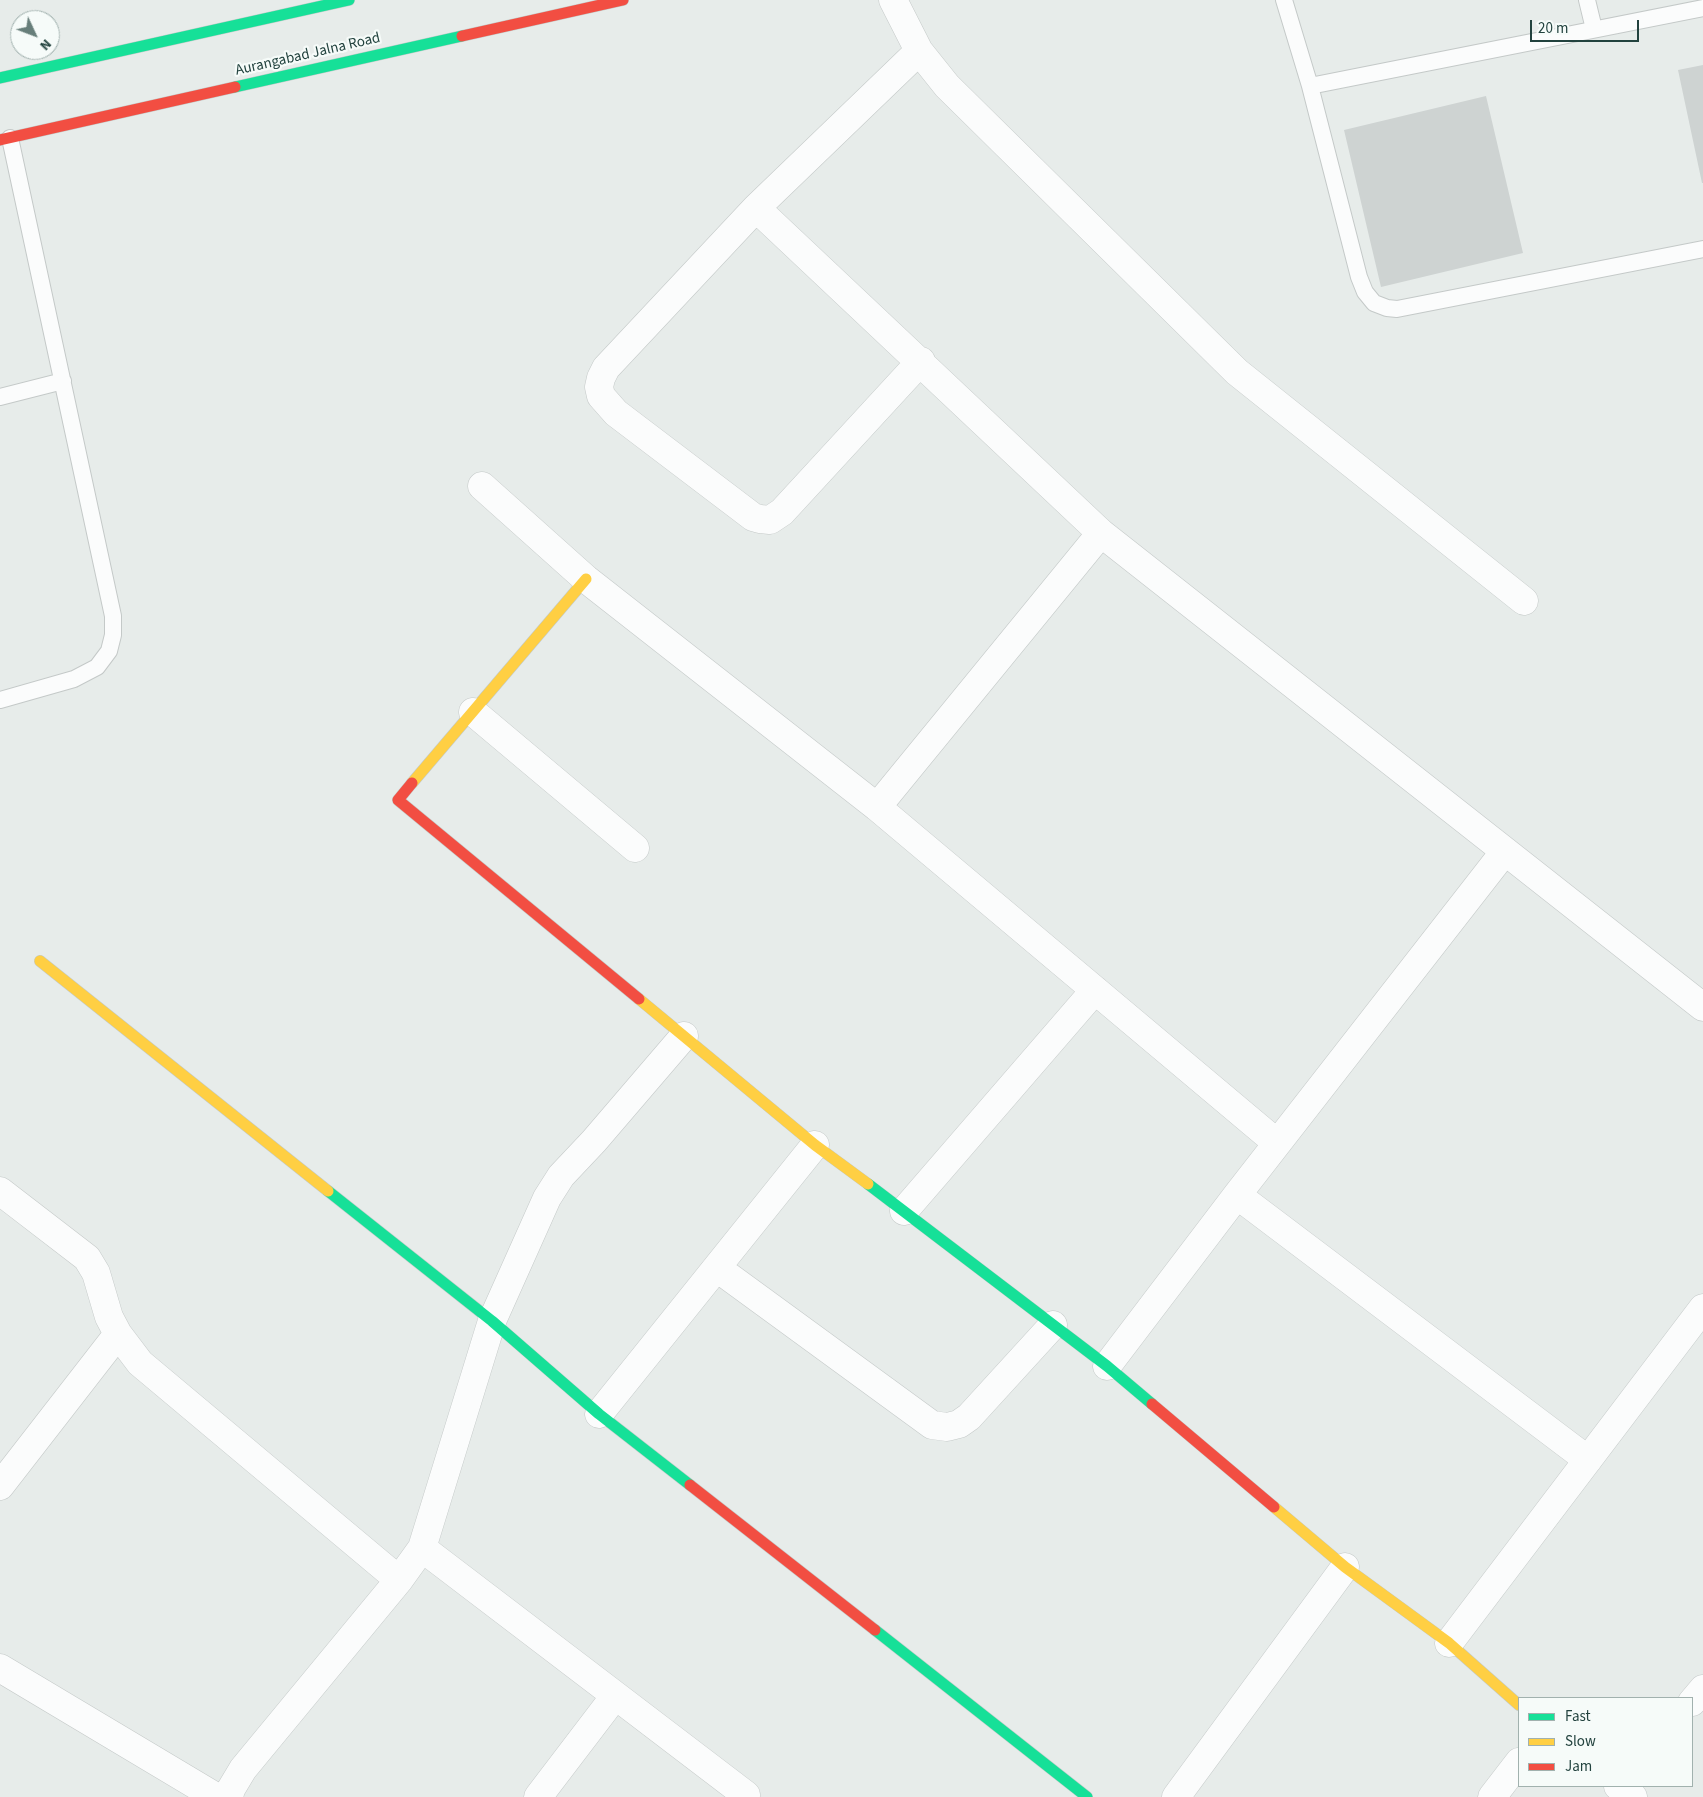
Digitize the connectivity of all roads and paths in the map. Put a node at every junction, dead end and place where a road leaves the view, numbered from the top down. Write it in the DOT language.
graph roads {
  1 [pos="349,0"];
  2 [pos="623,0"];
  3 [pos="892,0"];
  4 [pos="1284,0"];
  5 [pos="1587,0"];
  6 [pos="1703,8"];
  7 [pos="1594,30"];
  8 [pos="919,50"];
  9 [pos="0,78"];
  10 [pos="1310,86"];
  11 [pos="5,139"];
  12 [pos="756,208"];
  13 [pos="1703,249"];
  14 [pos="921,361"];
  15 [pos="63,381"];
  16 [pos="0,397"];
  17 [pos="482,486"];
  18 [pos="1101,533"];
  19 [pos="586,579"];
  20 [pos="1524,601"];
  21 [pos="0,700"];
  22 [pos="473,712"];
  23 [pos="878,807"];
  24 [pos="635,848"];
  25 [pos="1505,851"];
  26 [pos="40,961"];
  27 [pos="1095,990"];
  28 [pos="1703,1007"];
  29 [pos="684,1036"];
  30 [pos="1278,1142"];
  31 [pos="815,1145"];
  32 [pos="0,1191"];
  33 [pos="1237,1194"];
  34 [pos="904,1212"];
  35 [pos="717,1268"];
  36 [pos="1703,1308"];
  37 [pos="492,1321"];
  38 [pos="1052,1326"];
  39 [pos="118,1334"];
  40 [pos="1106,1366"];
  41 [pos="599,1414"];
  42 [pos="1588,1460"];
  43 [pos="0,1486"];
  44 [pos="422,1548"];
  45 [pos="1345,1568"];
  46 [pos="399,1580"];
  47 [pos="1448,1643"];
  48 [pos="0,1668"];
  49 [pos="1703,1689"];
  50 [pos="615,1696"];
  51 [pos="1693,1701"];
  52 [pos="1518,1704"];
  53 [pos="1518,1763"];
  54 [pos="746,1795"];
  55 [pos="216,1797"];
  56 [pos="229,1797"];
  57 [pos="538,1797"];
  58 [pos="1087,1797"];
  59 [pos="1176,1797"];
  60 [pos="1492,1797"];
  1 -- 9 [label="main road"];
  2 -- 11 [label="main road, Aurangabad Jalna Road"];
  3 -- 8 [label="street"];
  4 -- 10 [label="lane"];
  5 -- 7 [label="lane"];
  6 -- 7 [label="lane"];
  7 -- 10 [label="lane"];
  8 -- 12 [label="street"];
  8 -- 20 [label="street"];
  10 -- 13 [label="lane"];
  11 -- 15 [label="lane"];
  12 -- 14 [label="street"];
  12 -- 14 [label="street"];
  14 -- 18 [label="street"];
  15 -- 16 [label="lane"];
  15 -- 21 [label="lane"];
  17 -- 19 [label="street"];
  18 -- 23 [label="street"];
  18 -- 25 [label="street"];
  19 -- 22 [label="main road"];
  19 -- 23 [label="street"];
  22 -- 24 [label="street"];
  22 -- 29 [label="main road"];
  23 -- 27 [label="street"];
  25 -- 28 [label="street"];
  25 -- 30 [label="street"];
  26 -- 37 [label="main road"];
  27 -- 30 [label="street"];
  27 -- 34 [label="street"];
  29 -- 31 [label="main road"];
  29 -- 37 [label="street"];
  30 -- 33 [label="street"];
  31 -- 34 [label="main road"];
  31 -- 35 [label="street"];
  32 -- 39 [label="street"];
  33 -- 40 [label="street"];
  33 -- 42 [label="street"];
  34 -- 38 [label="main road"];
  35 -- 38 [label="street"];
  35 -- 41 [label="street"];
  36 -- 42 [label="street"];
  37 -- 41 [label="main road"];
  37 -- 44 [label="street"];
  38 -- 40 [label="main road"];
  39 -- 43 [label="street"];
  39 -- 46 [label="street"];
  40 -- 45 [label="main road"];
  41 -- 58 [label="main road"];
  42 -- 47 [label="street"];
  44 -- 46 [label="street"];
  44 -- 50 [label="street"];
  45 -- 47 [label="main road"];
  45 -- 59 [label="street"];
  46 -- 56 [label="street"];
  47 -- 52 [label="main road"];
  48 -- 55 [label="street"];
  49 -- 51 [label="street"];
  50 -- 54 [label="street"];
  50 -- 57 [label="street"];
  53 -- 60 [label="street"];
}
